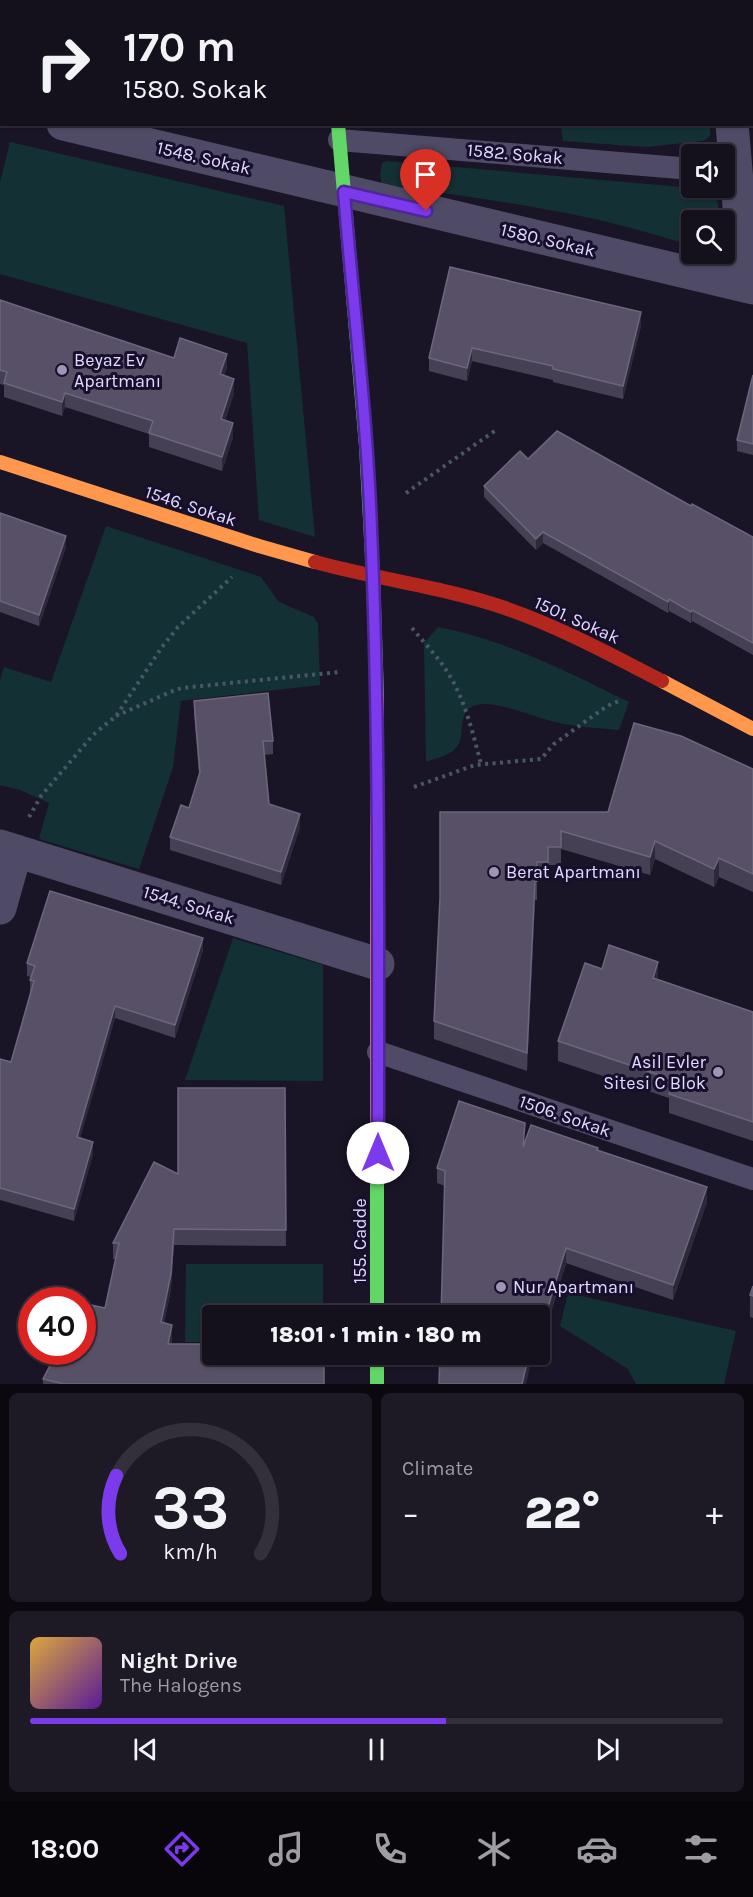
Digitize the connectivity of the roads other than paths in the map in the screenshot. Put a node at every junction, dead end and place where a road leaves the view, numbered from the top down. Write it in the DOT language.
graph roads {
  1 [pos="71,126"];
  2 [pos="732,126"];
  3 [pos="338,132"];
  4 [pos="681,167"];
  5 [pos="738,172"];
  6 [pos="344,192"];
  7 [pos="750,287"];
  8 [pos="0,462"];
  9 [pos="373,575"];
  10 [pos="753,729"];
  11 [pos="8,849"];
  12 [pos="0,908"];
  13 [pos="378,964"];
  14 [pos="378,1052"];
  15 [pos="753,1179"];
  16 [pos="377,1305"];
  17 [pos="377,1365"];
  18 [pos="377,1384"];
  1 -- 6 [label="street, 1548. Sokak"];
  2 -- 5 [label="street"];
  3 -- 4 [label="lane, 1582. Sokak"];
  3 -- 6 [label="street, 155. Cadde"];
  5 -- 7 [label="street"];
  6 -- 7 [label="street, 1580. Sokak"];
  6 -- 9 [label="street, 155. Cadde"];
  8 -- 9 [label="street, 1546. Sokak"];
  9 -- 10 [label="street, 1501. Sokak"];
  9 -- 13 [label="street, 155. Cadde"];
  11 -- 12 [label="street"];
  11 -- 13 [label="street, 1544. Sokak"];
  13 -- 14 [label="street, 155. Cadde"];
  14 -- 15 [label="lane, 1506. Sokak"];
  14 -- 16 [label="street, 155. Cadde"];
  17 -- 18 [label="street"];
}
